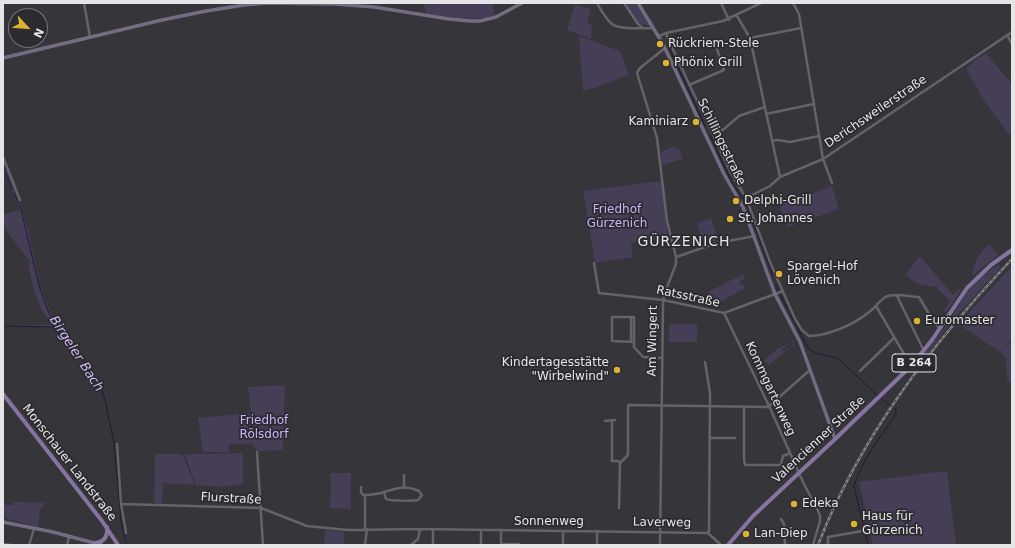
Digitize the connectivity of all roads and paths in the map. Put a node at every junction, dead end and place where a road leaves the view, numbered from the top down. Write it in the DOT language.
graph roads {
  1 [pos="84,3"];
  2 [pos="522,3"];
  3 [pos="597,3"];
  4 [pos="624,3"];
  5 [pos="638,3"];
  6 [pos="722,3"];
  7 [pos="761,3"];
  8 [pos="793,3"];
  9 [pos="737,16"];
  10 [pos="729,20"];
  11 [pos="643,28"];
  12 [pos="654,28"];
  13 [pos="802,28"];
  14 [pos="1012,32"];
  15 [pos="666,33"];
  16 [pos="1007,35"];
  17 [pos="659,36"];
  18 [pos="90,37"];
  19 [pos="750,38"];
  20 [pos="1012,44"];
  21 [pos="665,48"];
  22 [pos="717,49"];
  23 [pos="3,58"];
  24 [pos="689,85"];
  25 [pos="814,104"];
  26 [pos="764,107"];
  27 [pos="766,114"];
  28 [pos="712,134"];
  29 [pos="819,136"];
  30 [pos="772,141"];
  31 [pos="3,157"];
  32 [pos="823,159"];
  33 [pos="780,177"];
  34 [pos="832,183"];
  35 [pos="746,198"];
  36 [pos="20,200"];
  37 [pos="755,236"];
  38 [pos="1012,250"];
  39 [pos="676,257"];
  40 [pos="594,263"];
  41 [pos="782,291"];
  42 [pos="776,294"];
  43 [pos="897,296"];
  44 [pos="663,300"];
  45 [pos="876,306"];
  46 [pos="724,313"];
  47 [pos="941,328"];
  48 [pos="894,338"];
  49 [pos="633,342"];
  50 [pos="924,351"];
  51 [pos="662,358"];
  52 [pos="705,362"];
  53 [pos="911,366"];
  54 [pos="810,370"];
  55 [pos="860,371"];
  56 [pos="3,394"];
  57 [pos="662,405"];
  58 [pos="710,406"];
  59 [pos="744,406"];
  60 [pos="769,406"];
  61 [pos="605,421"];
  62 [pos="710,438"];
  63 [pos="736,438"];
  64 [pos="835,439"];
  65 [pos="117,444"];
  66 [pos="257,452"];
  67 [pos="790,453"];
  68 [pos="620,463"];
  69 [pos="799,473"];
  70 [pos="404,475"];
  71 [pos="361,487"];
  72 [pos="404,487"];
  73 [pos="384,492"];
  74 [pos="365,495"];
  75 [pos="122,504"];
  76 [pos="261,508"];
  77 [pos="619,508"];
  78 [pos="781,519"];
  79 [pos="3,522"];
  80 [pos="107,527"];
  81 [pos="34,529"];
  82 [pos="366,529"];
  83 [pos="420,529"];
  84 [pos="433,529"];
  85 [pos="481,530"];
  86 [pos="501,530"];
  87 [pos="866,530"];
  88 [pos="563,531"];
  89 [pos="597,531"];
  90 [pos="660,532"];
  91 [pos="126,533"];
  92 [pos="708,533"];
  93 [pos="69,537"];
  94 [pos="88,543"];
  95 [pos="95,543"];
  96 [pos="3,544"];
  97 [pos="519,544"];
  98 [pos="11,545"];
  99 [pos="29,545"];
  100 [pos="67,545"];
  101 [pos="102,545"];
  102 [pos="118,545"];
  103 [pos="263,545"];
  104 [pos="365,545"];
  105 [pos="411,545"];
  106 [pos="433,545"];
  107 [pos="481,545"];
  108 [pos="563,545"];
  109 [pos="597,545"];
  110 [pos="660,545"];
  111 [pos="721,545"];
  112 [pos="728,545"];
  113 [pos="785,545"];
  114 [pos="813,545"];
  115 [pos="828,545"];
  1 -- 18 [label="street"];
  2 -- 18 [label="street"];
  3 -- 11 [label="street"];
  4 -- 11 [label="street"];
  5 -- 12 [label="street, Schillingsstraße"];
  6 -- 10 [label="street"];
  7 -- 9 [label="street"];
  8 -- 13 [label="street"];
  9 -- 10 [label="street"];
  9 -- 19 [label="street"];
  10 -- 15 [label="street"];
  11 -- 12 [label="street"];
  12 -- 17 [label="street, Schillingsstraße"];
  13 -- 19 [label="street"];
  13 -- 25 [label="street"];
  14 -- 16 [label="street, Derichsweilerstraße"];
  15 -- 17 [label="street"];
  15 -- 24 [label="street, Schillingsstraße"];
  16 -- 20 [label="street"];
  16 -- 32 [label="street, Derichsweilerstraße"];
  17 -- 21 [label="street, Schillingsstraße"];
  18 -- 23 [label="street"];
  19 -- 26 [label="street"];
  21 -- 37 [label="street, Schillingsstraße"];
  21 -- 39 [label="street, Am Wingert"];
  22 -- 24 [label="street"];
  24 -- 28 [label="street, Schillingsstraße"];
  25 -- 27 [label="street"];
  25 -- 29 [label="street"];
  26 -- 27 [label="street"];
  26 -- 28 [label="street"];
  27 -- 30 [label="street"];
  28 -- 35 [label="street, Schillingsstraße"];
  29 -- 30 [label="street"];
  29 -- 32 [label="street"];
  30 -- 33 [label="street"];
  31 -- 36 [label="street"];
  32 -- 33 [label="street, Derichsweilerstraße"];
  32 -- 34 [label="street"];
  33 -- 35 [label="street, Derichsweilerstraße"];
  35 -- 41 [label="street, Schillingsstraße"];
  37 -- 39 [label="street"];
  37 -- 42 [label="street, Schillingsstraße"];
  38 -- 47 [label="main road, Valencienner Straße / B 264"];
  39 -- 44 [label="street, Am Wingert"];
  40 -- 44 [label="street, Ratsstraße"];
  41 -- 42 [label="street"];
  41 -- 45 [label="street, Schillingsstraße"];
  42 -- 46 [label="street, Ratsstraße"];
  42 -- 54 [label="street, Schillingsstraße"];
  43 -- 45 [label="street"];
  43 -- 47 [label="street"];
  43 -- 50 [label="street"];
  44 -- 46 [label="street, Ratsstraße"];
  44 -- 51 [label="street, Am Wingert"];
  45 -- 48 [label="street"];
  46 -- 60 [label="street, Kommgartenweg"];
  47 -- 50 [label="main road, Valencienner Straße / B 264"];
  48 -- 53 [label="street"];
  48 -- 55 [label="street"];
  49 -- 49 [label="street"];
  49 -- 51 [label="street"];
  50 -- 53 [label="main road, Valencienner Straße / B 264"];
  51 -- 57 [label="street, Am Wingert"];
  52 -- 58 [label="street"];
  53 -- 64 [label="main road, Valencienner Straße / B 264"];
  54 -- 60 [label="street"];
  54 -- 64 [label="street, Schillingsstraße"];
  56 -- 80 [label="main road, Monschauer Landstraße"];
  57 -- 58 [label="street"];
  57 -- 68 [label="street"];
  57 -- 90 [label="street, Am Wingert"];
  58 -- 59 [label="street"];
  58 -- 62 [label="street"];
  59 -- 60 [label="street"];
  59 -- 67 [label="street"];
  60 -- 67 [label="street, Kommgartenweg"];
  61 -- 68 [label="street"];
  62 -- 63 [label="street"];
  62 -- 92 [label="street"];
  64 -- 69 [label="main road, Valencienner Straße / B 264"];
  65 -- 75 [label="street"];
  66 -- 76 [label="street"];
  67 -- 69 [label="street, Kommgartenweg"];
  68 -- 77 [label="street"];
  69 -- 112 [label="main road, Valencienner Straße / B 264"];
  69 -- 114 [label="street, Kommgartenweg"];
  70 -- 72 [label="street"];
  71 -- 74 [label="street"];
  72 -- 73 [label="street"];
  72 -- 73 [label="street"];
  73 -- 74 [label="street"];
  74 -- 82 [label="street"];
  75 -- 76 [label="street, Flurstraße"];
  75 -- 91 [label="street"];
  76 -- 82 [label="street, Flurstraße"];
  76 -- 103 [label="street"];
  78 -- 113 [label="street"];
  79 -- 81 [label="street"];
  80 -- 95 [label="main road"];
  80 -- 102 [label="main road, Monschauer Landstraße"];
  81 -- 93 [label="street"];
  81 -- 99 [label="street"];
  82 -- 83 [label="street, Flurstraße"];
  82 -- 104 [label="street"];
  83 -- 84 [label="street, Flurstraße"];
  83 -- 105 [label="street"];
  84 -- 85 [label="street, Sonnenweg"];
  84 -- 106 [label="street"];
  85 -- 86 [label="street, Sonnenweg"];
  85 -- 107 [label="street"];
  86 -- 88 [label="street, Sonnenweg"];
  86 -- 97 [label="street, Sonnenweg"];
  87 -- 115 [label="street"];
  88 -- 89 [label="street, Sonnenweg"];
  88 -- 108 [label="street"];
  89 -- 90 [label="street, Laverweg"];
  89 -- 109 [label="street"];
  90 -- 92 [label="street, Laverweg"];
  90 -- 110 [label="street, Am Wingert"];
  92 -- 111 [label="street, Laverweg"];
  93 -- 94 [label="street"];
  93 -- 100 [label="street"];
  94 -- 95 [label="street"];
  95 -- 101 [label="street"];
  96 -- 98 [label="street"];
}
